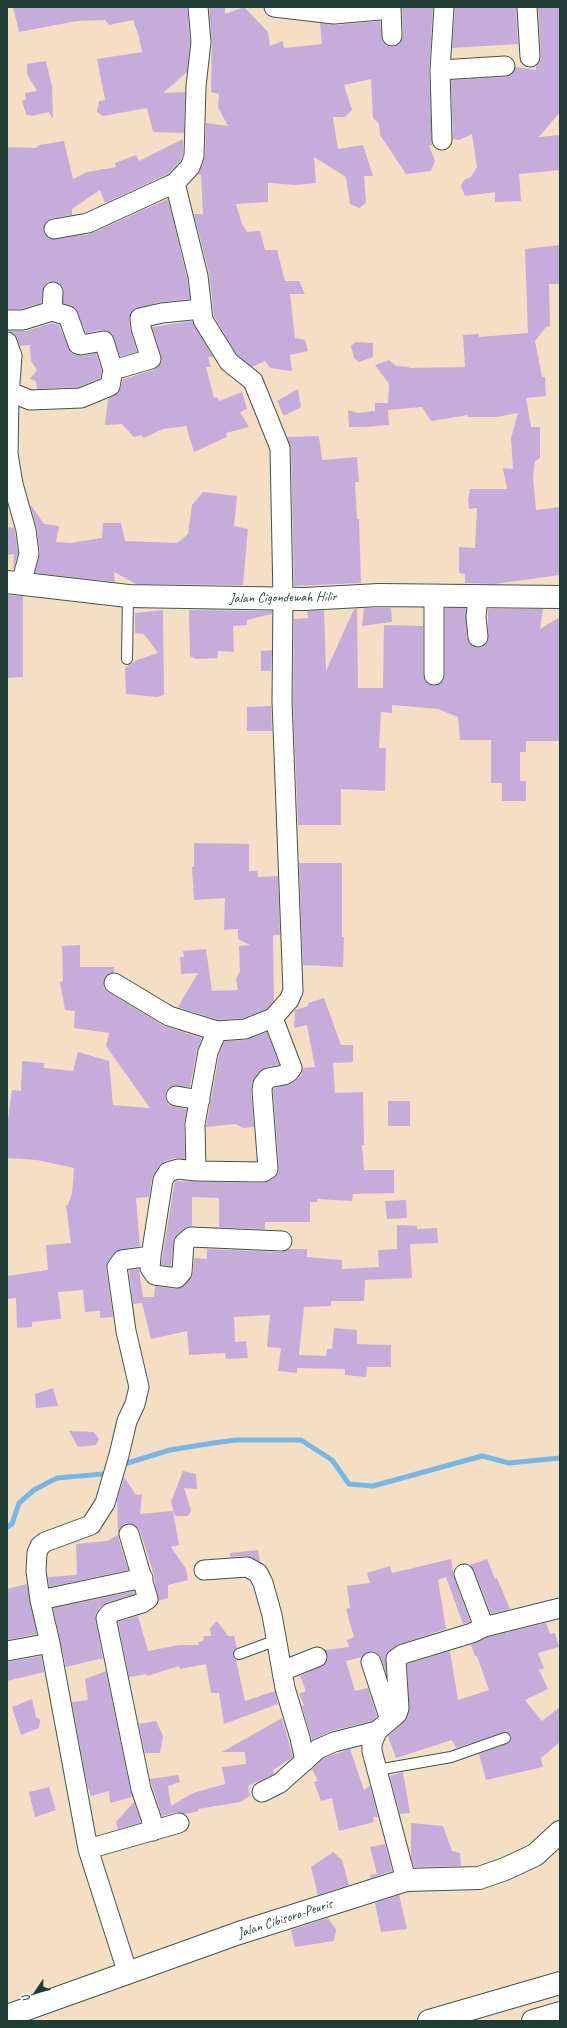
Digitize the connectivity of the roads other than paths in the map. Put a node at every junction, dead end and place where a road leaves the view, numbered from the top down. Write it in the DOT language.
graph roads {
  1 [pos="198,7"];
  2 [pos="274,7"];
  3 [pos="444,7"];
  4 [pos="527,7"];
  5 [pos="391,8"];
  6 [pos="392,36"];
  7 [pos="530,57"];
  8 [pos="505,66"];
  9 [pos="440,70"];
  10 [pos="442,140"];
  11 [pos="175,183"];
  12 [pos="54,229"];
  13 [pos="52,292"];
  14 [pos="201,309"];
  15 [pos="52,311"];
  16 [pos="7,320"];
  17 [pos="7,342"];
  18 [pos="113,370"];
  19 [pos="10,392"];
  20 [pos="14,583"];
  21 [pos="128,596"];
  22 [pos="434,596"];
  23 [pos="478,596"];
  24 [pos="560,597"];
  25 [pos="283,599"];
  26 [pos="478,637"];
  27 [pos="127,659"];
  28 [pos="434,675"];
  29 [pos="114,983"];
  30 [pos="273,1018"];
  31 [pos="217,1031"];
  32 [pos="176,1096"];
  33 [pos="200,1100"];
  34 [pos="196,1171"];
  35 [pos="282,1241"];
  36 [pos="151,1256"];
  37 [pos="129,1534"];
  38 [pos="204,1570"];
  39 [pos="464,1574"];
  40 [pos="143,1578"];
  41 [pos="40,1600"];
  42 [pos="560,1608"];
  43 [pos="484,1627"];
  44 [pos="277,1640"];
  45 [pos="50,1643"];
  46 [pos="7,1651"];
  47 [pos="239,1654"];
  48 [pos="317,1657"];
  49 [pos="371,1662"];
  50 [pos="282,1671"];
  51 [pos="383,1725"];
  52 [pos="505,1738"];
  53 [pos="305,1761"];
  54 [pos="377,1770"];
  55 [pos="262,1792"];
  56 [pos="179,1823"];
  57 [pos="153,1831"];
  58 [pos="560,1832"];
  59 [pos="88,1849"];
  60 [pos="406,1880"];
  61 [pos="128,1974"];
  62 [pos="560,1984"];
  63 [pos="560,2013"];
  64 [pos="7,2016"];
  65 [pos="429,2021"];
  66 [pos="533,2021"];
  1 -- 11 [label="street"];
  2 -- 5 [label="street"];
  3 -- 9 [label="street"];
  4 -- 7 [label="street"];
  5 -- 6 [label="street"];
  8 -- 9 [label="street"];
  9 -- 10 [label="street"];
  11 -- 12 [label="street"];
  11 -- 14 [label="street"];
  13 -- 15 [label="street"];
  14 -- 18 [label="street"];
  14 -- 25 [label="street"];
  15 -- 16 [label="street"];
  15 -- 18 [label="street"];
  17 -- 19 [label="street"];
  18 -- 19 [label="street"];
  19 -- 20 [label="street"];
  20 -- 21 [label="main road, Jalan Cigondewah Hilir"];
  21 -- 25 [label="main road, Jalan Cigondewah Hilir"];
  21 -- 27 [label="lane"];
  22 -- 23 [label="main road, Jalan Cigondewah Hilir"];
  22 -- 25 [label="main road, Jalan Cigondewah Hilir"];
  22 -- 28 [label="street"];
  23 -- 24 [label="main road, Jalan Cigondewah Hilir"];
  23 -- 26 [label="street"];
  25 -- 30 [label="street"];
  29 -- 31 [label="street"];
  30 -- 31 [label="street"];
  30 -- 34 [label="street"];
  31 -- 33 [label="street"];
  32 -- 33 [label="street"];
  33 -- 34 [label="street"];
  34 -- 36 [label="street"];
  35 -- 36 [label="street"];
  36 -- 41 [label="street"];
  37 -- 40 [label="street"];
  38 -- 44 [label="street"];
  39 -- 43 [label="street"];
  40 -- 41 [label="street"];
  40 -- 57 [label="street"];
  41 -- 45 [label="street"];
  42 -- 43 [label="street"];
  43 -- 51 [label="street"];
  44 -- 47 [label="lane"];
  44 -- 50 [label="street"];
  45 -- 46 [label="street"];
  45 -- 59 [label="street"];
  48 -- 50 [label="street"];
  49 -- 51 [label="street"];
  50 -- 53 [label="street"];
  51 -- 53 [label="street"];
  51 -- 54 [label="street"];
  52 -- 54 [label="lane"];
  53 -- 55 [label="street"];
  54 -- 60 [label="street"];
  56 -- 57 [label="street"];
  57 -- 59 [label="street"];
  58 -- 60 [label="main road, Jalan Cibisoro-Peuris"];
  59 -- 61 [label="street"];
  60 -- 61 [label="main road, Jalan Cibisoro-Peuris"];
  61 -- 64 [label="main road, Jalan Cibisoro-Peuris"];
  62 -- 65 [label="main road"];
  63 -- 66 [label="main road"];
}
